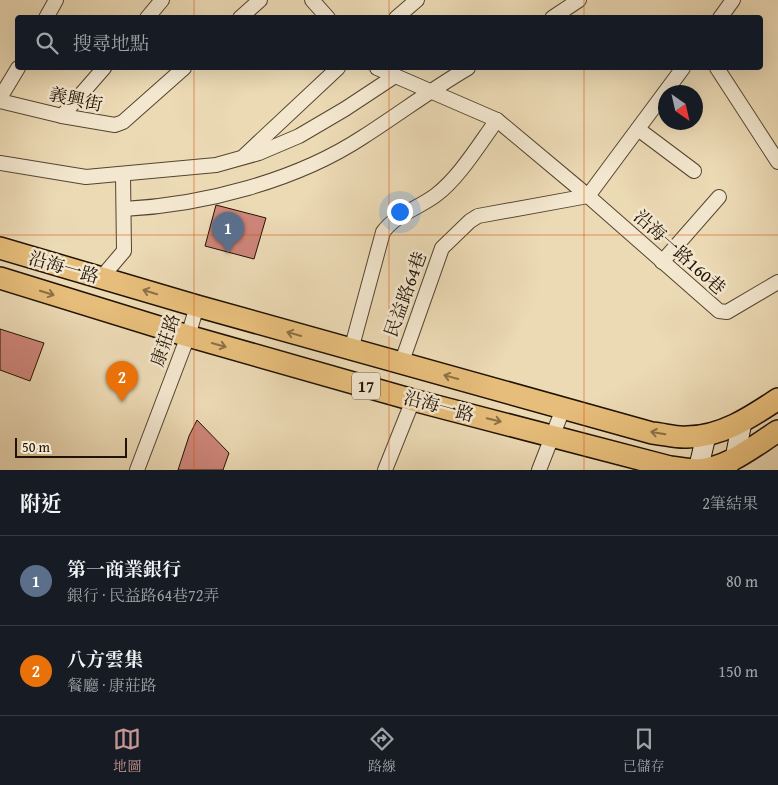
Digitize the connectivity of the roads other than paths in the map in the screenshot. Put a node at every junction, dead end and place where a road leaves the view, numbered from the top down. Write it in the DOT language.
graph roads {
  1 [pos="56,0"];
  2 [pos="162,0"];
  3 [pos="260,0"];
  4 [pos="312,0"];
  5 [pos="417,0"];
  6 [pos="579,0"];
  7 [pos="733,0"];
  8 [pos="48,15"];
  9 [pos="150,15"];
  10 [pos="243,15"];
  11 [pos="325,15"];
  12 [pos="400,15"];
  13 [pos="556,15"];
  14 [pos="722,15"];
  15 [pos="17,70"];
  16 [pos="102,70"];
  17 [pos="182,70"];
  18 [pos="336,70"];
  19 [pos="381,70"];
  20 [pos="464,70"];
  21 [pos="682,70"];
  22 [pos="718,70"];
  23 [pos="401,79"];
  24 [pos="431,89"];
  25 [pos="0,100"];
  26 [pos="62,116"];
  27 [pos="497,120"];
  28 [pos="638,129"];
  29 [pos="242,158"];
  30 [pos="778,162"];
  31 [pos="0,163"];
  32 [pos="694,171"];
  33 [pos="123,175"];
  34 [pos="588,196"];
  35 [pos="719,197"];
  36 [pos="124,209"];
  37 [pos="0,248"];
  38 [pos="662,262"];
  39 [pos="0,278"];
  40 [pos="101,278"];
  41 [pos="778,282"];
  42 [pos="197,306"];
  43 [pos="188,336"];
  44 [pos="351,350"];
  45 [pos="401,364"];
  46 [pos="778,399"];
  47 [pos="413,400"];
  48 [pos="563,408"];
  49 [pos="742,422"];
  50 [pos="778,430"];
  51 [pos="553,435"];
  52 [pos="706,436"];
  53 [pos="730,464"];
  54 [pos="137,470"];
  55 [pos="385,470"];
  56 [pos="539,470"];
  57 [pos="699,470"];
  1 -- 8 [label="street"];
  2 -- 9 [label="street"];
  3 -- 10 [label="street"];
  4 -- 11 [label="street"];
  5 -- 12 [label="street"];
  6 -- 13 [label="street"];
  7 -- 14 [label="street"];
  15 -- 25 [label="street"];
  16 -- 26 [label="street"];
  17 -- 26 [label="street, 義興街"];
  18 -- 29 [label="street"];
  19 -- 23 [label="street"];
  20 -- 24 [label="street"];
  21 -- 28 [label="street"];
  22 -- 30 [label="street"];
  23 -- 24 [label="street"];
  23 -- 29 [label="street"];
  24 -- 27 [label="street"];
  24 -- 36 [label="street"];
  25 -- 26 [label="street, 義興街"];
  27 -- 34 [label="street"];
  27 -- 44 [label="street"];
  28 -- 32 [label="street"];
  28 -- 34 [label="street"];
  29 -- 33 [label="street"];
  31 -- 33 [label="street"];
  33 -- 36 [label="street"];
  34 -- 38 [label="street, 沿海一路160巷"];
  34 -- 45 [label="street, 民益路64巷"];
  35 -- 38 [label="street"];
  36 -- 40 [label="street"];
  37 -- 40 [label="main road, 沿海一路 / 17"];
  38 -- 41 [label="street, 沿海一路160巷"];
  39 -- 43 [label="main road, 沿海一路 / 17, one-way"];
  42 -- 40 [label="main road, 沿海一路 / 17, one-way"];
  42 -- 43 [label="street, 康莊路"];
  44 -- 42 [label="main road, 沿海一路 / 17, one-way"];
  43 -- 47 [label="main road, 沿海一路 / 17, one-way"];
  43 -- 54 [label="street, 康莊路"];
  44 -- 45 [label="main road, 沿海一路 / 17"];
  48 -- 45 [label="main road, 沿海一路 / 17, one-way"];
  46 -- 49 [label="main road, 17"];
  47 -- 51 [label="main road, 沿海一路 / 17, one-way"];
  47 -- 55 [label="street"];
  48 -- 51 [label="street"];
  52 -- 48 [label="main road, 沿海一路 / 17, one-way"];
  49 -- 52 [label="main road, 17"];
  49 -- 53 [label="street"];
  50 -- 53 [label="main road, 17"];
  51 -- 56 [label="street"];
  51 -- 57 [label="main road, 沿海一路 / 17"];
  52 -- 57 [label="street"];
  53 -- 57 [label="main road, 沿海一路 / 17"];
}
